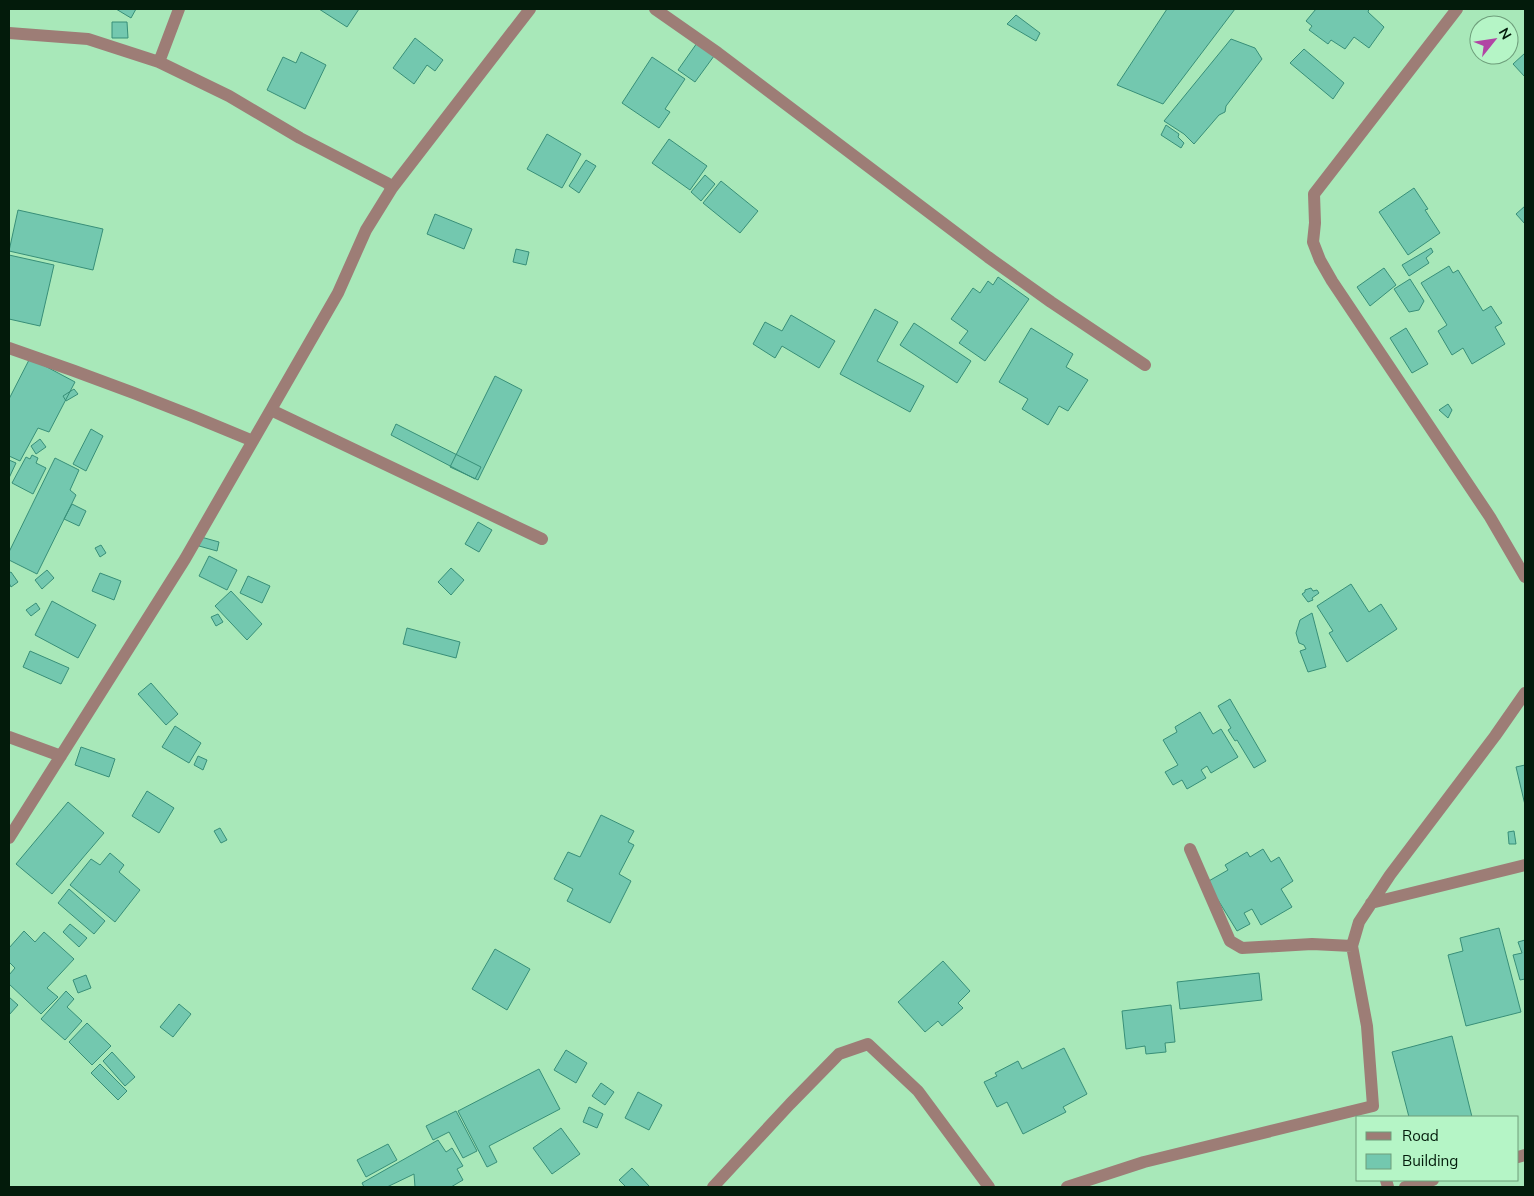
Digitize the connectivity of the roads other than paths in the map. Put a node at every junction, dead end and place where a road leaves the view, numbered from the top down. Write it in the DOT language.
graph roads {
  1 [pos="180,9"];
  2 [pos="530,9"];
  3 [pos="656,9"];
  4 [pos="1457,9"];
  5 [pos="9,33"];
  6 [pos="159,62"];
  7 [pos="392,188"];
  8 [pos="9,348"];
  9 [pos="1145,365"];
  10 [pos="271,410"];
  11 [pos="253,441"];
  12 [pos="542,539"];
  13 [pos="1525,577"];
  14 [pos="1525,693"];
  15 [pos="9,737"];
  16 [pos="61,756"];
  17 [pos="9,838"];
  18 [pos="1190,849"];
  19 [pos="1525,865"];
  20 [pos="1371,904"];
  21 [pos="1352,946"];
  22 [pos="1374,1112"];
  23 [pos="1429,1181"];
  24 [pos="713,1187"];
  25 [pos="989,1187"];
  26 [pos="1067,1187"];
  27 [pos="1405,1187"];
  1 -- 6 [label="street"];
  2 -- 7 [label="street"];
  3 -- 9 [label="street"];
  4 -- 13 [label="street"];
  5 -- 6 [label="street"];
  6 -- 7 [label="street"];
  7 -- 10 [label="street"];
  8 -- 11 [label="street"];
  10 -- 11 [label="street"];
  10 -- 12 [label="street"];
  11 -- 16 [label="street"];
  14 -- 20 [label="street"];
  15 -- 16 [label="street"];
  16 -- 17 [label="street"];
  18 -- 21 [label="street"];
  19 -- 20 [label="street"];
  20 -- 21 [label="street"];
  21 -- 22 [label="street"];
  22 -- 26 [label="street"];
  23 -- 27 [label="street"];
  24 -- 25 [label="street"];
}
